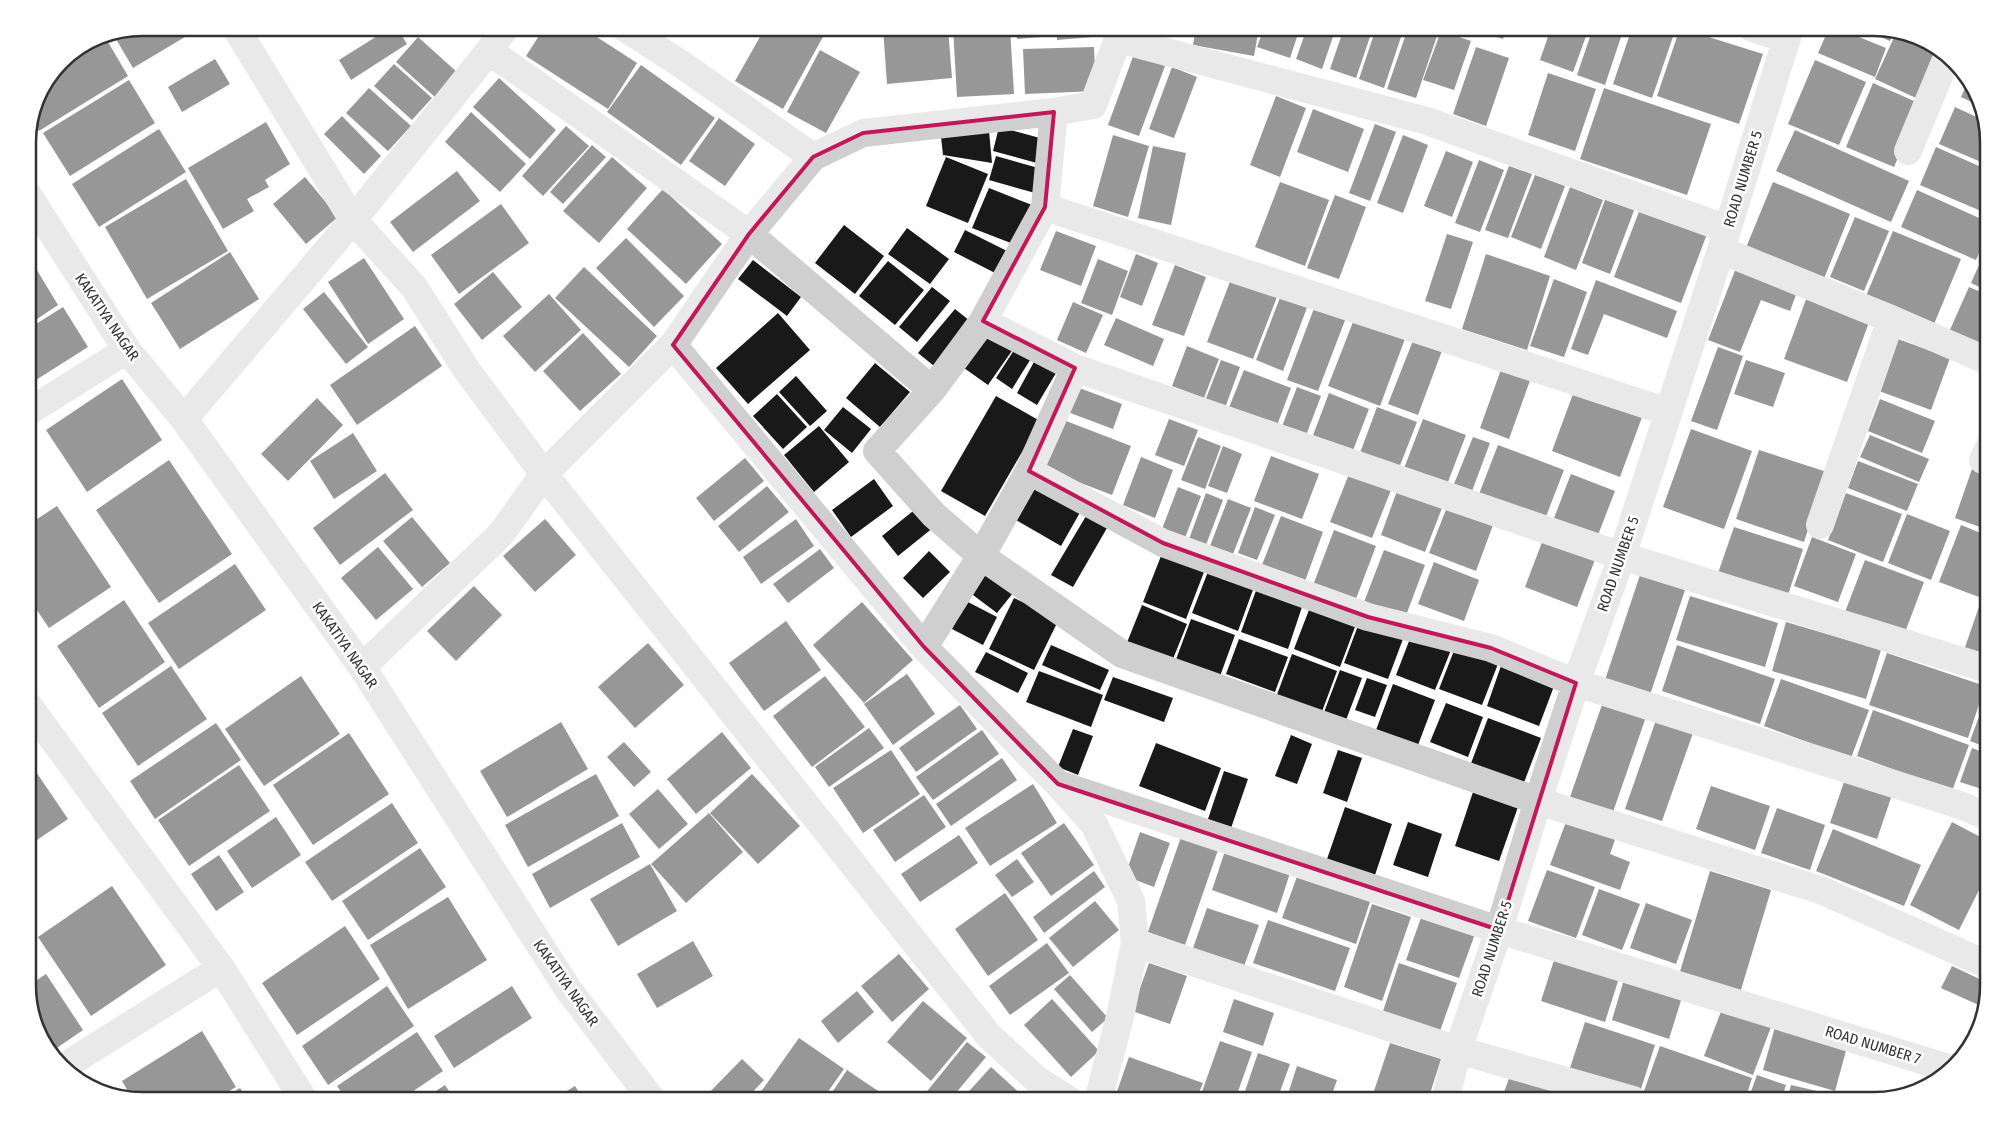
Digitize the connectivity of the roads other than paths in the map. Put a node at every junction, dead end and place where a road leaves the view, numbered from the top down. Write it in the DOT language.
graph roads {
  1 [pos="241,36"];
  2 [pos="500,36"];
  3 [pos="637,36"];
  4 [pos="1118,36"];
  5 [pos="1130,36"];
  6 [pos="1787,36"];
  7 [pos="490,51"];
  8 [pos="1944,63"];
  9 [pos="1054,112"];
  10 [pos="1908,151"];
  11 [pos="813,158"];
  12 [pos="1046,207"];
  13 [pos="36,208"];
  14 [pos="353,220"];
  15 [pos="749,234"];
  16 [pos="1724,239"];
  17 [pos="1891,319"];
  18 [pos="983,321"];
  19 [pos="673,345"];
  20 [pos="127,350"];
  21 [pos="1980,358"];
  22 [pos="1075,368"];
  23 [pos="932,390"];
  24 [pos="36,407"];
  25 [pos="1668,412"];
  26 [pos="184,419"];
  27 [pos="1029,471"];
  28 [pos="544,474"];
  29 [pos="1820,524"];
  30 [pos="981,556"];
  31 [pos="1622,556"];
  32 [pos="924,647"];
  33 [pos="362,667"];
  34 [pos="1980,667"];
  35 [pos="1576,683"];
  36 [pos="36,716"];
  37 [pos="1058,784"];
  38 [pos="1538,801"];
  39 [pos="1980,813"];
  40 [pos="1499,930"];
  41 [pos="1135,943"];
  42 [pos="1980,962"];
  43 [pos="221,968"];
  44 [pos="1458,1050"];
  45 [pos="70,1063"];
  46 [pos="1942,1066"];
  47 [pos="299,1092"];
  48 [pos="646,1092"];
  49 [pos="1057,1092"];
  50 [pos="1100,1092"];
  51 [pos="1447,1092"];
  52 [pos="1605,1092"];
  1 -- 14 [label="street"];
  2 -- 7 [label="street"];
  3 -- 11 [label="street"];
  4 -- 9 [label="street"];
  5 -- 16 [label="street"];
  6 -- 16 [label="street, ROAD NUMBER 5"];
  7 -- 14 [label="street"];
  7 -- 15 [label="street"];
  8 -- 10 [label="street"];
  9 -- 11 [label="street"];
  9 -- 12 [label="street"];
  11 -- 15 [label="street"];
  12 -- 18 [label="street"];
  12 -- 25 [label="street"];
  13 -- 20 [label="street, KAKATIYA NAGAR"];
  14 -- 26 [label="street"];
  14 -- 28 [label="street"];
  15 -- 19 [label="street"];
  15 -- 23 [label="street"];
  16 -- 17 [label="street"];
  16 -- 25 [label="street, ROAD NUMBER 5"];
  17 -- 21 [label="street"];
  17 -- 29 [label="street"];
  18 -- 22 [label="street"];
  18 -- 23 [label="street"];
  19 -- 28 [label="street"];
  19 -- 32 [label="street"];
  20 -- 24 [label="street"];
  20 -- 26 [label="street, KAKATIYA NAGAR"];
  22 -- 27 [label="street"];
  22 -- 31 [label="street"];
  23 -- 30 [label="street"];
  25 -- 31 [label="street, ROAD NUMBER 5"];
  26 -- 33 [label="street, KAKATIYA NAGAR"];
  27 -- 30 [label="street"];
  27 -- 35 [label="street"];
  28 -- 33 [label="street"];
  28 -- 49 [label="street"];
  30 -- 32 [label="street"];
  30 -- 38 [label="street"];
  31 -- 34 [label="street"];
  31 -- 35 [label="street, ROAD NUMBER 5"];
  32 -- 37 [label="street"];
  33 -- 48 [label="street, KAKATIYA NAGAR"];
  35 -- 38 [label="street, ROAD NUMBER 5"];
  35 -- 39 [label="street"];
  36 -- 43 [label="street"];
  37 -- 40 [label="street, ROAD NUMBER 7"];
  37 -- 41 [label="street"];
  38 -- 40 [label="street, ROAD NUMBER 5"];
  38 -- 42 [label="street"];
  40 -- 44 [label="street, ROAD NUMBER 5"];
  40 -- 46 [label="street, ROAD NUMBER 7"];
  41 -- 44 [label="street"];
  41 -- 50 [label="street"];
  43 -- 45 [label="street"];
  43 -- 47 [label="street"];
  44 -- 51 [label="street, ROAD NUMBER 5"];
  44 -- 52 [label="street"];
}
